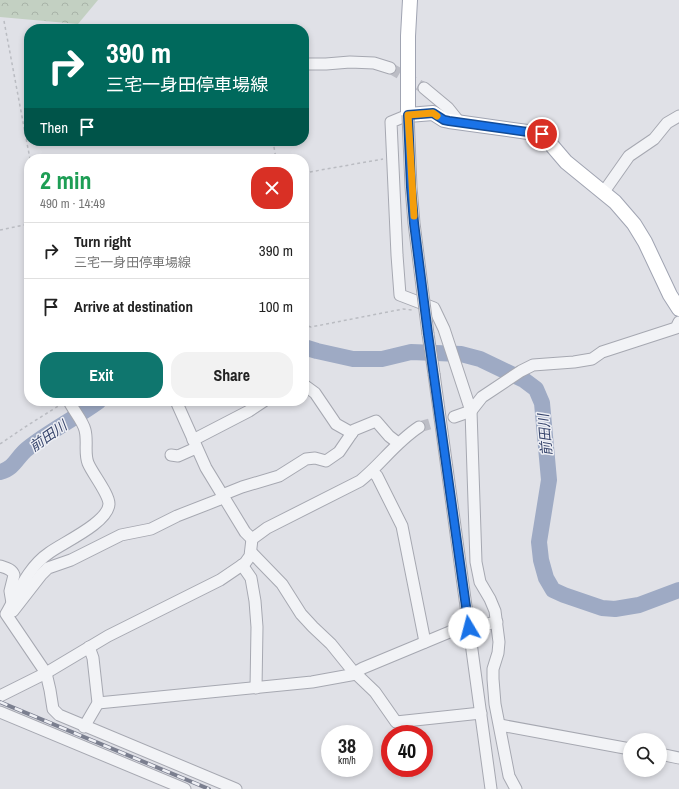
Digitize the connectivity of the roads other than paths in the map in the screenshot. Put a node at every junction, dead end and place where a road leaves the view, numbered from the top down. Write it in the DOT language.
graph roads {
  1 [pos="410,0"];
  2 [pos="309,64"];
  3 [pos="390,68"];
  4 [pos="424,88"];
  5 [pos="408,115"];
  6 [pos="679,116"];
  7 [pos="460,123"];
  8 [pos="603,193"];
  9 [pos="679,309"];
  10 [pos="679,322"];
  11 [pos="309,389"];
  12 [pos="69,406"];
  13 [pos="178,406"];
  14 [pos="256,406"];
  15 [pos="471,411"];
  16 [pos="454,417"];
  17 [pos="419,427"];
  18 [pos="352,433"];
  19 [pos="398,443"];
  20 [pos="195,444"];
  21 [pos="171,454"];
  22 [pos="372,471"];
  23 [pos="222,496"];
  24 [pos="252,539"];
  25 [pos="251,552"];
  26 [pos="242,565"];
  27 [pos="0,566"];
  28 [pos="12,603"];
  29 [pos="7,617"];
  30 [pos="497,622"];
  31 [pos="469,628"];
  32 [pos="425,642"];
  33 [pos="89,647"];
  34 [pos="46,673"];
  35 [pos="355,674"];
  36 [pos="256,688"];
  37 [pos="2,693"];
  38 [pos="98,703"];
  39 [pos="0,712"];
  40 [pos="481,713"];
  41 [pos="500,725"];
  42 [pos="84,727"];
  43 [pos="623,748"];
  44 [pos="667,755"];
  45 [pos="679,758"];
  46 [pos="185,789"];
  47 [pos="236,789"];
  48 [pos="491,789"];
  49 [pos="516,789"];
  1 -- 5 [label="main road"];
  2 -- 3 [label="street"];
  4 -- 7 [label="street"];
  5 -- 7 [label="main road"];
  5 -- 15 [label="street"];
  5 -- 31 [label="street, bridge"];
  6 -- 8 [label="street"];
  7 -- 8 [label="main road"];
  8 -- 9 [label="main road"];
  10 -- 15 [label="street"];
  11 -- 18 [label="street"];
  12 -- 28 [label="street"];
  13 -- 20 [label="street"];
  14 -- 20 [label="street"];
  15 -- 16 [label="street"];
  15 -- 30 [label="street"];
  17 -- 19 [label="street"];
  18 -- 19 [label="street"];
  18 -- 23 [label="street"];
  19 -- 22 [label="street"];
  20 -- 21 [label="street"];
  20 -- 23 [label="street"];
  22 -- 24 [label="street"];
  22 -- 32 [label="street"];
  23 -- 24 [label="street"];
  23 -- 29 [label="street"];
  24 -- 25 [label="street"];
  25 -- 26 [label="street"];
  25 -- 35 [label="street"];
  26 -- 33 [label="street"];
  26 -- 36 [label="street"];
  27 -- 28 [label="street"];
  28 -- 29 [label="street"];
  29 -- 34 [label="street"];
  30 -- 31 [label="street"];
  30 -- 41 [label="street"];
  31 -- 32 [label="street"];
  31 -- 40 [label="street"];
  32 -- 35 [label="street"];
  33 -- 34 [label="street"];
  33 -- 38 [label="street"];
  34 -- 37 [label="street"];
  34 -- 42 [label="street"];
  35 -- 36 [label="street"];
  35 -- 40 [label="street"];
  36 -- 38 [label="street"];
  38 -- 42 [label="street"];
  39 -- 46 [label="street"];
  40 -- 48 [label="street"];
  41 -- 43 [label="street"];
  41 -- 49 [label="street"];
  42 -- 47 [label="street"];
  44 -- 45 [label="street"];
}
